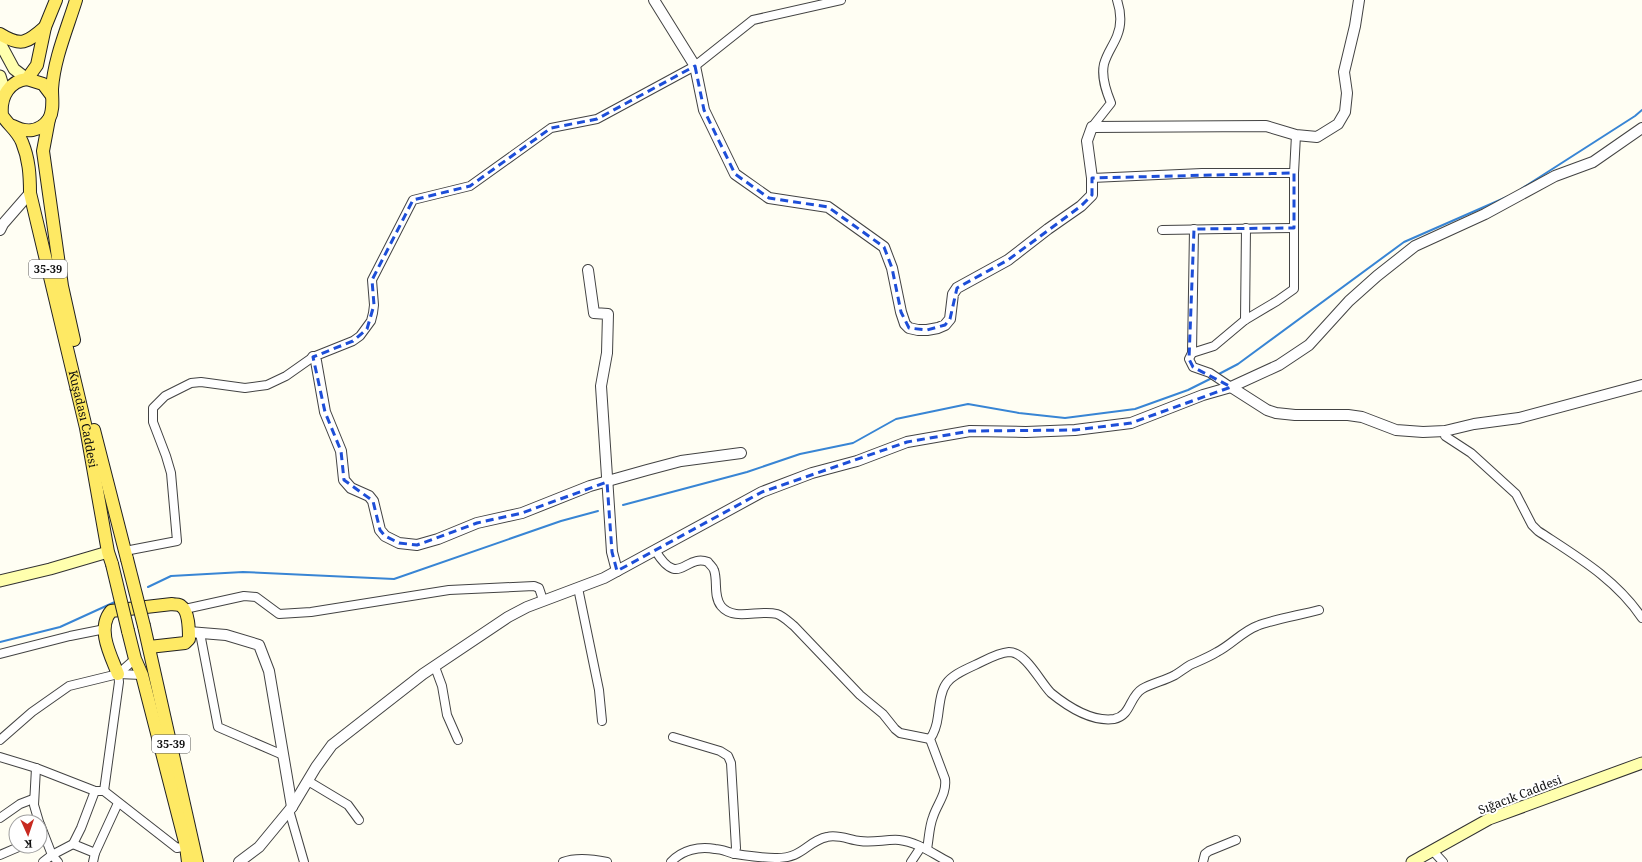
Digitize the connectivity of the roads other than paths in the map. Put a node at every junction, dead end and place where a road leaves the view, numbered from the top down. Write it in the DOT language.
graph roads {
  1 [pos="56,0"];
  2 [pos="76,0"];
  3 [pos="654,0"];
  4 [pos="841,0"];
  5 [pos="1117,0"];
  6 [pos="1359,0"];
  7 [pos="45,27"];
  8 [pos="0,34"];
  9 [pos="0,43"];
  10 [pos="695,66"];
  11 [pos="0,76"];
  12 [pos="27,79"];
  13 [pos="4,89"];
  14 [pos="52,96"];
  15 [pos="49,118"];
  16 [pos="13,126"];
  17 [pos="1092,127"];
  18 [pos="1642,128"];
  19 [pos="1296,135"];
  20 [pos="1294,173"];
  21 [pos="1092,178"];
  22 [pos="30,193"];
  23 [pos="1246,228"];
  24 [pos="1294,228"];
  25 [pos="1194,229"];
  26 [pos="0,230"];
  27 [pos="1162,230"];
  28 [pos="588,270"];
  29 [pos="1245,320"];
  30 [pos="1192,353"];
  31 [pos="313,357"];
  32 [pos="1642,385"];
  33 [pos="1231,387"];
  34 [pos="1445,431"];
  35 [pos="742,452"];
  36 [pos="607,482"];
  37 [pos="655,550"];
  38 [pos="108,552"];
  39 [pos="126,555"];
  40 [pos="617,571"];
  41 [pos="0,581"];
  42 [pos="578,588"];
  43 [pos="543,600"];
  44 [pos="185,609"];
  45 [pos="1319,610"];
  46 [pos="1642,618"];
  47 [pos="105,629"];
  48 [pos="194,632"];
  49 [pos="149,647"];
  50 [pos="0,654"];
  51 [pos="135,659"];
  52 [pos="435,667"];
  53 [pos="118,674"];
  54 [pos="142,676"];
  55 [pos="602,721"];
  56 [pos="673,737"];
  57 [pos="930,739"];
  58 [pos="0,740"];
  59 [pos="458,740"];
  60 [pos="283,756"];
  61 [pos="0,757"];
  62 [pos="1642,763"];
  63 [pos="36,768"];
  64 [pos="308,782"];
  65 [pos="95,791"];
  66 [pos="104,792"];
  67 [pos="34,799"];
  68 [pos="118,803"];
  69 [pos="291,809"];
  70 [pos="37,814"];
  71 [pos="0,818"];
  72 [pos="359,820"];
  73 [pos="1236,840"];
  74 [pos="73,844"];
  75 [pos="186,846"];
  76 [pos="48,848"];
  77 [pos="924,848"];
  78 [pos="1433,851"];
  79 [pos="95,853"];
  80 [pos="734,854"];
  81 [pos="52,855"];
  82 [pos="245,860"];
  83 [pos="43,862"];
  84 [pos="58,862"];
  85 [pos="93,862"];
  86 [pos="188,862"];
  87 [pos="197,862"];
  88 [pos="304,862"];
  89 [pos="563,862"];
  90 [pos="607,862"];
  91 [pos="671,862"];
  92 [pos="911,862"];
  93 [pos="949,862"];
  94 [pos="1203,862"];
  95 [pos="1412,862"];
  96 [pos="1443,862"];
  1 -- 7 [label="main road"];
  2 -- 14 [label="main road"];
  3 -- 10 [label="street"];
  4 -- 10 [label="street"];
  5 -- 17 [label="street"];
  6 -- 19 [label="street"];
  7 -- 8 [label="main road"];
  7 -- 12 [label="main road"];
  9 -- 12 [label="main road"];
  10 -- 21 [label="street"];
  10 -- 31 [label="street"];
  11 -- 13 [label="main road"];
  12 -- 13 [label="main road"];
  12 -- 14 [label="main road"];
  13 -- 16 [label="main road, Kuşadası Caddesi / 35-39"];
  14 -- 15 [label="main road"];
  15 -- 16 [label="main road"];
  15 -- 39 [label="main road, Kuşadası Caddesi / 35-39"];
  16 -- 22 [label="main road, Kuşadası Caddesi / 35-39"];
  17 -- 19 [label="street"];
  17 -- 21 [label="street"];
  18 -- 33 [label="street"];
  19 -- 20 [label="street"];
  20 -- 21 [label="street"];
  20 -- 24 [label="street"];
  22 -- 26 [label="street"];
  22 -- 38 [label="main road, Kuşadası Caddesi / 35-39"];
  23 -- 24 [label="street"];
  23 -- 25 [label="street"];
  23 -- 29 [label="street"];
  24 -- 29 [label="street"];
  25 -- 27 [label="street"];
  25 -- 30 [label="street"];
  28 -- 36 [label="street"];
  29 -- 30 [label="street"];
  30 -- 33 [label="street"];
  31 -- 36 [label="street"];
  31 -- 39 [label="street"];
  32 -- 34 [label="street"];
  33 -- 34 [label="street"];
  33 -- 37 [label="street"];
  34 -- 46 [label="street"];
  35 -- 36 [label="street"];
  36 -- 40 [label="street"];
  37 -- 40 [label="street"];
  37 -- 57 [label="street"];
  38 -- 41 [label="main road"];
  38 -- 51 [label="main road, Kuşadası Caddesi / 35-39, bridge"];
  39 -- 49 [label="main road, Kuşadası Caddesi / 35-39, bridge"];
  40 -- 42 [label="street"];
  42 -- 43 [label="street"];
  42 -- 55 [label="street"];
  43 -- 44 [label="street"];
  43 -- 52 [label="street"];
  44 -- 47 [label="main road"];
  44 -- 48 [label="main road"];
  45 -- 57 [label="street"];
  47 -- 50 [label="street"];
  47 -- 53 [label="main road"];
  48 -- 49 [label="main road"];
  48 -- 60 [label="street"];
  48 -- 60 [label="street"];
  49 -- 87 [label="main road, Kuşadası Caddesi / 35-39"];
  51 -- 53 [label="street"];
  51 -- 54 [label="main road, Kuşadası Caddesi / 35-39"];
  52 -- 59 [label="street"];
  52 -- 64 [label="street"];
  53 -- 54 [label="street"];
  53 -- 58 [label="street"];
  53 -- 66 [label="street"];
  54 -- 75 [label="main road, Kuşadası Caddesi / 35-39"];
  56 -- 80 [label="street"];
  57 -- 77 [label="street"];
  60 -- 69 [label="street"];
  61 -- 63 [label="street"];
  62 -- 78 [label="main road, Sığacık Caddesi"];
  63 -- 65 [label="street"];
  63 -- 67 [label="street"];
  64 -- 69 [label="street"];
  64 -- 72 [label="street"];
  65 -- 66 [label="street"];
  65 -- 74 [label="street"];
  66 -- 68 [label="street"];
  67 -- 70 [label="street"];
  67 -- 71 [label="street"];
  68 -- 75 [label="street"];
  68 -- 79 [label="street"];
  69 -- 82 [label="street"];
  69 -- 88 [label="street"];
  73 -- 94 [label="street"];
  74 -- 79 [label="street"];
  74 -- 81 [label="street"];
  75 -- 86 [label="main road, Kuşadası Caddesi / 35-39"];
  76 -- 81 [label="street"];
  77 -- 80 [label="street"];
  77 -- 92 [label="street"];
  77 -- 93 [label="street"];
  78 -- 95 [label="main road, Sığacık Caddesi"];
  78 -- 96 [label="street"];
  79 -- 85 [label="street"];
  80 -- 91 [label="street"];
  81 -- 83 [label="street"];
  81 -- 84 [label="street"];
  89 -- 90 [label="street"];
}
